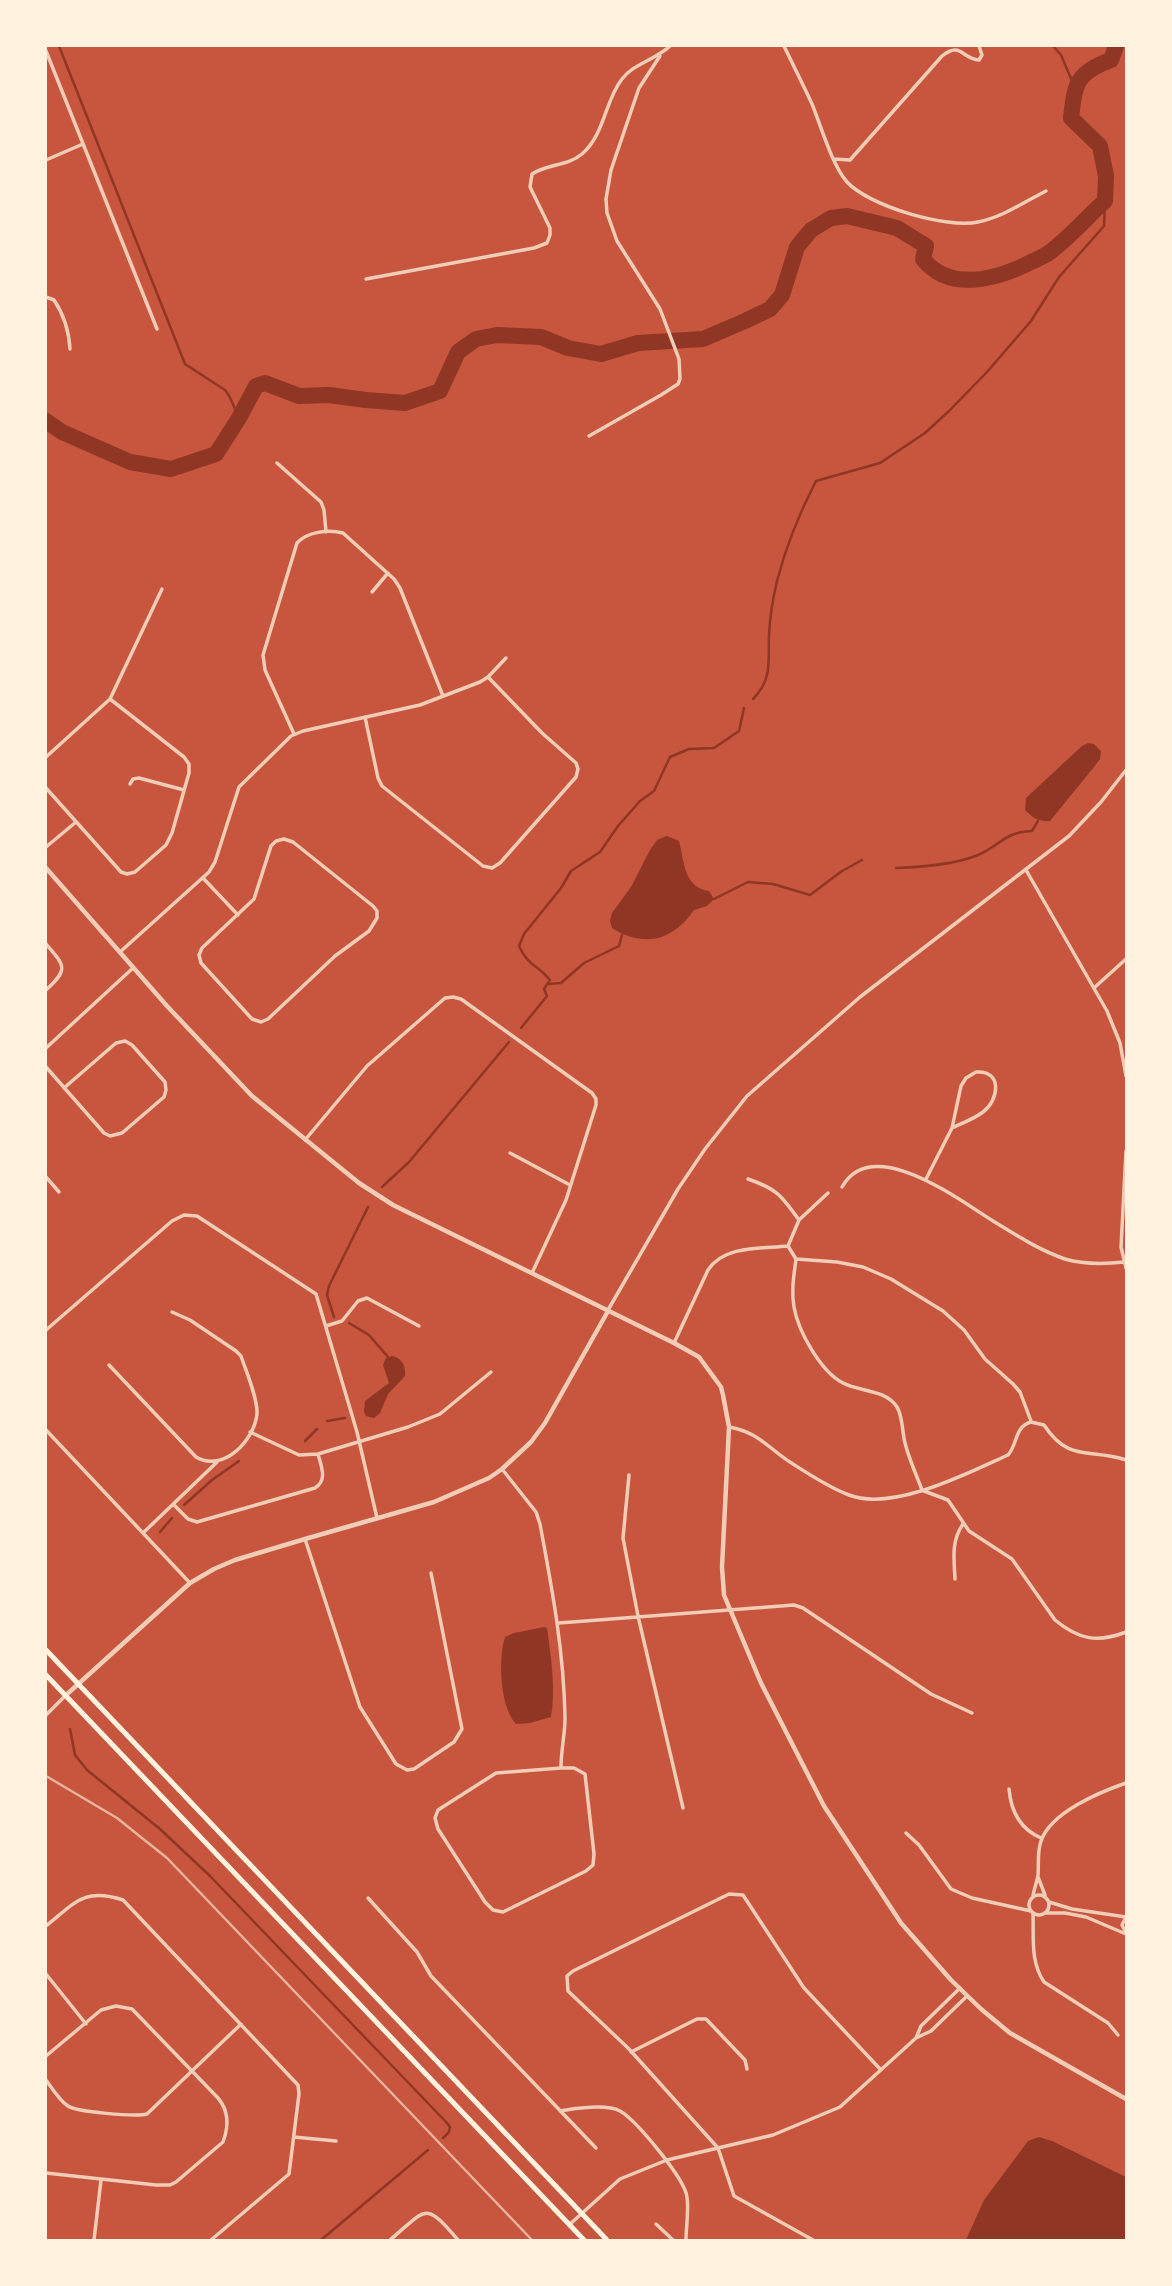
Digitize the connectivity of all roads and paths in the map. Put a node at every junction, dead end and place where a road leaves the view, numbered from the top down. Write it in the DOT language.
graph roads {
  1 [pos="670,46"];
  2 [pos="784,46"];
  3 [pos="979,46"];
  4 [pos="46,51"];
  5 [pos="660,56"];
  6 [pos="83,144"];
  7 [pos="834,159"];
  8 [pos="46,160"];
  9 [pos="1046,191"];
  10 [pos="366,279"];
  11 [pos="46,297"];
  12 [pos="157,329"];
  13 [pos="70,349"];
  14 [pos="589,436"];
  15 [pos="277,463"];
  16 [pos="326,532"];
  17 [pos="388,573"];
  18 [pos="162,589"];
  19 [pos="372,592"];
  20 [pos="506,658"];
  21 [pos="488,677"];
  22 [pos="443,696"];
  23 [pos="110,699"];
  24 [pos="365,717"];
  25 [pos="294,734"];
  26 [pos="46,757"];
  27 [pos="1126,770"];
  28 [pos="130,784"];
  29 [pos="46,788"];
  30 [pos="184,790"];
  31 [pos="76,822"];
  32 [pos="46,847"];
  33 [pos="46,868"];
  34 [pos="1026,870"];
  35 [pos="203,878"];
  36 [pos="238,915"];
  37 [pos="46,944"];
  38 [pos="120,952"];
  39 [pos="1126,959"];
  40 [pos="134,968"];
  41 [pos="1095,987"];
  42 [pos="46,990"];
  43 [pos="46,1048"];
  44 [pos="46,1067"];
  45 [pos="1126,1076"];
  46 [pos="64,1088"];
  47 [pos="952,1128"];
  48 [pos="305,1140"];
  49 [pos="1126,1151"];
  50 [pos="510,1153"];
  51 [pos="46,1177"];
  52 [pos="748,1179"];
  53 [pos="926,1180"];
  54 [pos="1126,1182"];
  55 [pos="571,1185"];
  56 [pos="842,1187"];
  57 [pos="59,1192"];
  58 [pos="828,1193"];
  59 [pos="799,1220"];
  60 [pos="788,1245"];
  61 [pos="796,1259"];
  62 [pos="1124,1262"];
  63 [pos="1126,1268"];
  64 [pos="532,1273"];
  65 [pos="608,1311"];
  66 [pos="172,1312"];
  67 [pos="326,1326"];
  68 [pos="419,1326"];
  69 [pos="46,1330"];
  70 [pos="674,1343"];
  71 [pos="109,1365"];
  72 [pos="491,1372"];
  73 [pos="1031,1422"];
  74 [pos="729,1427"];
  75 [pos="46,1430"];
  76 [pos="250,1432"];
  77 [pos="358,1442"];
  78 [pos="318,1454"];
  79 [pos="1126,1460"];
  80 [pos="217,1462"];
  81 [pos="502,1469"];
  82 [pos="629,1475"];
  83 [pos="922,1490"];
  84 [pos="173,1504"];
  85 [pos="378,1518"];
  86 [pos="963,1524"];
  87 [pos="143,1533"];
  88 [pos="305,1539"];
  89 [pos="431,1573"];
  90 [pos="955,1579"];
  91 [pos="190,1583"];
  92 [pos="729,1609"];
  93 [pos="638,1616"];
  94 [pos="559,1623"];
  95 [pos="1126,1632"];
  96 [pos="46,1650"];
  97 [pos="46,1675"];
  98 [pos="78,1685"];
  99 [pos="65,1696"];
  100 [pos="972,1713"];
  101 [pos="46,1715"];
  102 [pos="561,1768"];
  103 [pos="1126,1783"];
  104 [pos="1009,1788"];
  105 [pos="683,1808"];
  106 [pos="906,1833"];
  107 [pos="1041,1838"];
  108 [pos="1038,1877"];
  109 [pos="1033,1896"];
  110 [pos="1045,1896"];
  111 [pos="368,1898"];
  112 [pos="1029,1902"];
  113 [pos="1049,1902"];
  114 [pos="1014,1906"];
  115 [pos="1032,1912"];
  116 [pos="1044,1914"];
  117 [pos="1126,1917"];
  118 [pos="46,1926"];
  119 [pos="1034,1926"];
  120 [pos="1126,1934"];
  121 [pos="46,1975"];
  122 [pos="960,1988"];
  123 [pos="967,1996"];
  124 [pos="86,2024"];
  125 [pos="241,2024"];
  126 [pos="1118,2035"];
  127 [pos="916,2038"];
  128 [pos="631,2052"];
  129 [pos="46,2056"];
  130 [pos="747,2069"];
  131 [pos="881,2070"];
  132 [pos="191,2071"];
  133 [pos="46,2080"];
  134 [pos="1126,2099"];
  135 [pos="560,2110"];
  136 [pos="295,2137"];
  137 [pos="336,2141"];
  138 [pos="596,2148"];
  139 [pos="718,2148"];
  140 [pos="667,2160"];
  141 [pos="46,2173"];
  142 [pos="102,2180"];
  143 [pos="582,2212"];
  144 [pos="656,2224"];
  145 [pos="569,2225"];
  146 [pos="94,2241"];
  147 [pos="211,2241"];
  148 [pos="390,2241"];
  149 [pos="458,2241"];
  150 [pos="584,2241"];
  151 [pos="607,2241"];
  152 [pos="673,2241"];
  153 [pos="686,2241"];
  154 [pos="813,2241"];
  1 -- 5 [label="street"];
  2 -- 7 [label="street"];
  3 -- 7 [label="street"];
  4 -- 6 [label="street"];
  5 -- 10 [label="street"];
  5 -- 14 [label="street"];
  6 -- 8 [label="street"];
  6 -- 12 [label="street"];
  7 -- 9 [label="street"];
  11 -- 13 [label="street"];
  15 -- 16 [label="street"];
  16 -- 17 [label="street"];
  16 -- 25 [label="street"];
  17 -- 19 [label="street"];
  17 -- 22 [label="street"];
  18 -- 23 [label="street"];
  20 -- 21 [label="street"];
  21 -- 22 [label="street"];
  21 -- 24 [label="street"];
  22 -- 24 [label="street"];
  23 -- 26 [label="street"];
  23 -- 30 [label="street"];
  24 -- 25 [label="street"];
  25 -- 35 [label="street"];
  27 -- 34 [label="street"];
  28 -- 30 [label="street"];
  29 -- 31 [label="street"];
  30 -- 31 [label="street"];
  31 -- 32 [label="street"];
  33 -- 38 [label="street"];
  34 -- 41 [label="street"];
  34 -- 65 [label="street"];
  35 -- 36 [label="street"];
  35 -- 38 [label="street"];
  36 -- 36 [label="street"];
  37 -- 42 [label="street"];
  38 -- 40 [label="street"];
  39 -- 41 [label="street"];
  40 -- 43 [label="street"];
  40 -- 48 [label="street"];
  41 -- 45 [label="street"];
  44 -- 46 [label="street"];
  46 -- 46 [label="street"];
  47 -- 47 [label="street"];
  47 -- 53 [label="street"];
  48 -- 55 [label="street"];
  48 -- 64 [label="street"];
  49 -- 54 [label="street"];
  50 -- 55 [label="street"];
  51 -- 57 [label="street"];
  52 -- 59 [label="street"];
  53 -- 56 [label="street"];
  53 -- 62 [label="street"];
  54 -- 62 [label="street"];
  55 -- 64 [label="street"];
  58 -- 59 [label="street"];
  59 -- 60 [label="street"];
  60 -- 61 [label="street"];
  60 -- 70 [label="street"];
  61 -- 73 [label="street"];
  61 -- 83 [label="street"];
  62 -- 63 [label="street"];
  64 -- 65 [label="street"];
  65 -- 70 [label="street"];
  65 -- 81 [label="street"];
  66 -- 76 [label="street"];
  67 -- 68 [label="street"];
  67 -- 69 [label="street"];
  67 -- 77 [label="street"];
  70 -- 74 [label="street"];
  71 -- 80 [label="street"];
  72 -- 77 [label="street"];
  73 -- 79 [label="street"];
  73 -- 83 [label="street"];
  74 -- 83 [label="street"];
  74 -- 92 [label="street"];
  75 -- 87 [label="street"];
  76 -- 78 [label="street"];
  76 -- 80 [label="street"];
  77 -- 78 [label="street"];
  77 -- 85 [label="street"];
  78 -- 84 [label="street"];
  80 -- 84 [label="street"];
  81 -- 85 [label="street"];
  81 -- 94 [label="street"];
  82 -- 93 [label="street"];
  83 -- 86 [label="street"];
  84 -- 87 [label="street"];
  85 -- 88 [label="street"];
  86 -- 90 [label="street"];
  86 -- 95 [label="street"];
  87 -- 91 [label="street"];
  88 -- 89 [label="street"];
  88 -- 91 [label="street"];
  91 -- 98 [label="street"];
  92 -- 93 [label="street"];
  92 -- 100 [label="street"];
  92 -- 122 [label="street"];
  93 -- 94 [label="street"];
  93 -- 105 [label="street"];
  94 -- 102 [label="street"];
  96 -- 98 [label="main road"];
  97 -- 99 [label="main road"];
  98 -- 99 [label="street"];
  98 -- 143 [label="main road"];
  99 -- 101 [label="street"];
  99 -- 145 [label="main road"];
  102 -- 102 [label="street"];
  103 -- 107 [label="street"];
  104 -- 107 [label="street"];
  106 -- 114 [label="street"];
  107 -- 108 [label="street"];
  108 -- 109 [label="street"];
  108 -- 110 [label="street"];
  109 -- 110 [label="street"];
  109 -- 112 [label="street"];
  110 -- 113 [label="street"];
  111 -- 135 [label="street"];
  112 -- 114 [label="street"];
  112 -- 115 [label="street"];
  113 -- 116 [label="street"];
  113 -- 117 [label="street"];
  114 -- 115 [label="street"];
  115 -- 116 [label="street"];
  115 -- 119 [label="street"];
  116 -- 119 [label="street"];
  116 -- 120 [label="street"];
  117 -- 120 [label="street"];
  118 -- 125 [label="street"];
  119 -- 126 [label="street"];
  121 -- 124 [label="street"];
  122 -- 123 [label="street"];
  122 -- 127 [label="street"];
  123 -- 127 [label="street"];
  123 -- 134 [label="street"];
  124 -- 129 [label="street"];
  124 -- 132 [label="street"];
  125 -- 132 [label="street"];
  125 -- 136 [label="street"];
  127 -- 131 [label="street"];
  128 -- 130 [label="street"];
  128 -- 131 [label="street"];
  128 -- 139 [label="street"];
  131 -- 139 [label="street"];
  132 -- 133 [label="street"];
  132 -- 142 [label="street"];
  135 -- 138 [label="street"];
  135 -- 140 [label="street"];
  136 -- 137 [label="street"];
  136 -- 147 [label="street"];
  139 -- 140 [label="street"];
  139 -- 154 [label="street"];
  140 -- 143 [label="street"];
  140 -- 153 [label="street"];
  141 -- 142 [label="street"];
  142 -- 146 [label="street"];
  143 -- 145 [label="street"];
  143 -- 151 [label="main road"];
  144 -- 152 [label="street"];
  145 -- 150 [label="main road"];
  148 -- 149 [label="street"];
}
